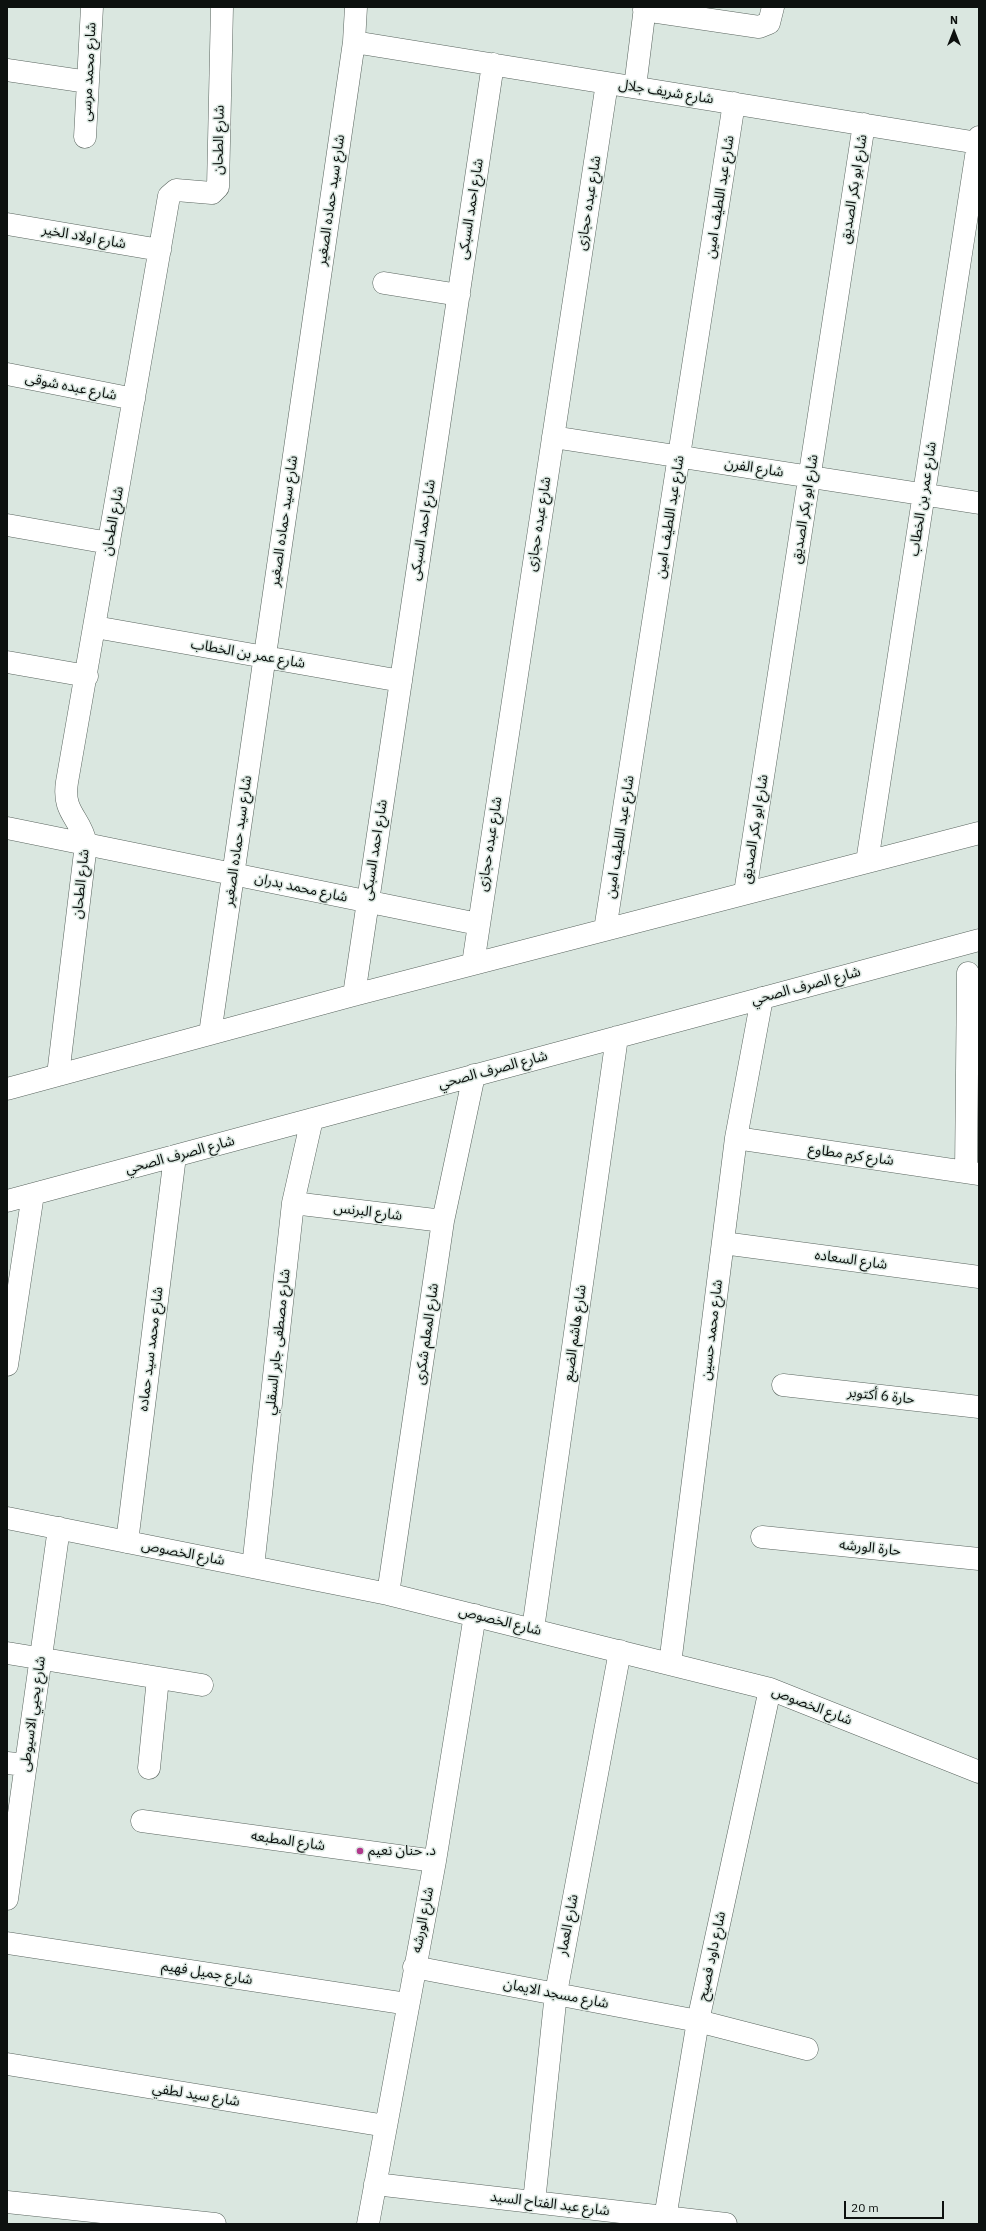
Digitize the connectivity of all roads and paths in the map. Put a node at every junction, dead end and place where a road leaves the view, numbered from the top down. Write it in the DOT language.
graph roads {
  1 [pos="92,7"];
  2 [pos="222,7"];
  3 [pos="356,7"];
  4 [pos="773,7"];
  5 [pos="644,8"];
  6 [pos="354,42"];
  7 [pos="493,64"];
  8 [pos="7,70"];
  9 [pos="88,82"];
  10 [pos="607,83"];
  11 [pos="635,87"];
  12 [pos="734,103"];
  13 [pos="864,124"];
  14 [pos="86,137"];
  15 [pos="979,140"];
  16 [pos="7,224"];
  17 [pos="160,250"];
  18 [pos="384,283"];
  19 [pos="459,295"];
  20 [pos="7,374"];
  21 [pos="134,399"];
  22 [pos="553,437"];
  23 [pos="680,457"];
  24 [pos="810,476"];
  25 [pos="924,494"];
  26 [pos="979,503"];
  27 [pos="7,526"];
  28 [pos="110,543"];
  29 [pos="95,627"];
  30 [pos="264,657"];
  31 [pos="7,662"];
  32 [pos="87,676"];
  33 [pos="401,681"];
  34 [pos="7,828"];
  35 [pos="979,833"];
  36 [pos="86,844"];
  37 [pos="867,862"];
  38 [pos="233,874"];
  39 [pos="746,893"];
  40 [pos="368,902"];
  41 [pos="478,924"];
  42 [pos="605,930"];
  43 [pos="979,940"];
  44 [pos="926,954"];
  45 [pos="473,964"];
  46 [pos="974,975"];
  47 [pos="354,995"];
  48 [pos="762,998"];
  49 [pos="210,1034"];
  50 [pos="617,1037"];
  51 [pos="58,1075"];
  52 [pos="474,1075"];
  53 [pos="7,1089"];
  54 [pos="312,1119"];
  55 [pos="736,1138"];
  56 [pos="175,1156"];
  57 [pos="973,1173"];
  58 [pos="33,1194"];
  59 [pos="7,1201"];
  60 [pos="293,1204"];
  61 [pos="443,1221"];
  62 [pos="723,1243"];
  63 [pos="979,1277"];
  64 [pos="7,1365"];
  65 [pos="783,1385"];
  66 [pos="979,1407"];
  67 [pos="7,1518"];
  68 [pos="59,1528"];
  69 [pos="762,1537"];
  70 [pos="127,1542"];
  71 [pos="979,1559"];
  72 [pos="253,1567"];
  73 [pos="388,1594"];
  74 [pos="475,1615"];
  75 [pos="533,1629"];
  76 [pos="620,1651"];
  77 [pos="7,1653"];
  78 [pos="40,1658"];
  79 [pos="670,1664"];
  80 [pos="158,1678"];
  81 [pos="202,1685"];
  82 [pos="770,1689"];
  83 [pos="16,1764"];
  84 [pos="149,1768"];
  85 [pos="979,1772"];
  86 [pos="142,1821"];
  87 [pos="435,1861"];
  88 [pos="8,1889"];
  89 [pos="7,1943"];
  90 [pos="414,1967"];
  91 [pos="556,1993"];
  92 [pos="408,2004"];
  93 [pos="698,2021"];
  94 [pos="807,2049"];
  95 [pos="7,2064"];
  96 [pos="386,2126"];
  97 [pos="375,2184"];
  98 [pos="7,2202"];
  99 [pos="534,2202"];
  100 [pos="664,2220"];
  101 [pos="215,2224"];
  102 [pos="368,2224"];
  103 [pos="726,2224"];
  1 -- 9 [label="street, شارع محمد مرسى"];
  2 -- 17 [label="street, شارع الطحان"];
  3 -- 6 [label="street, شارع سيد حماده الصغير"];
  4 -- 5 [label="street"];
  5 -- 11 [label="street"];
  6 -- 7 [label="street, شارع شريف جلال"];
  6 -- 30 [label="street, شارع سيد حماده الصغير"];
  7 -- 10 [label="street, شارع شريف جلال"];
  7 -- 19 [label="street, شارع احمد السبكى"];
  8 -- 9 [label="street"];
  9 -- 14 [label="street, شارع محمد مرسى"];
  10 -- 11 [label="street, شارع شريف جلال"];
  10 -- 22 [label="street, شارع عبده حجازى"];
  11 -- 12 [label="street, شارع شريف جلال"];
  12 -- 13 [label="street, شارع شريف جلال"];
  12 -- 23 [label="street, شارع عبد اللطيف امين"];
  13 -- 15 [label="street, شارع شريف جلال"];
  13 -- 24 [label="street, شارع ابو بكر الصديق"];
  15 -- 25 [label="street, شارع عمر بن الخطاب"];
  16 -- 17 [label="street, شارع اولاد الخير"];
  17 -- 21 [label="street, شارع الطحان"];
  18 -- 19 [label="street"];
  19 -- 33 [label="street, شارع احمد السبكى"];
  20 -- 21 [label="street, شارع عبده شوقى"];
  21 -- 28 [label="street, شارع الطحان"];
  22 -- 23 [label="street, شارع الفرن"];
  22 -- 41 [label="street, شارع عبده حجازى"];
  23 -- 24 [label="street, شارع الفرن"];
  23 -- 42 [label="street, شارع عبد اللطيف امين"];
  24 -- 25 [label="street, شارع الفرن"];
  24 -- 39 [label="street, شارع ابو بكر الصديق"];
  25 -- 26 [label="street, شارع الفرن"];
  25 -- 37 [label="street, شارع عمر بن الخطاب"];
  27 -- 28 [label="street"];
  28 -- 29 [label="street, شارع الطحان"];
  29 -- 30 [label="street, شارع عمر بن الخطاب"];
  29 -- 32 [label="street, شارع الطحان"];
  30 -- 33 [label="street, شارع عمر بن الخطاب"];
  30 -- 38 [label="street, شارع سيد حماده الصغير"];
  31 -- 32 [label="street"];
  32 -- 36 [label="street, شارع الطحان"];
  33 -- 40 [label="street, شارع احمد السبكى"];
  34 -- 36 [label="street, شارع محمد بدران"];
  35 -- 37 [label="street"];
  36 -- 38 [label="street, شارع محمد بدران"];
  36 -- 51 [label="street, شارع الطحان"];
  37 -- 39 [label="street"];
  38 -- 40 [label="street, شارع محمد بدران"];
  38 -- 49 [label="street, شارع سيد حماده الصغير"];
  39 -- 42 [label="street"];
  40 -- 41 [label="street, شارع محمد بدران"];
  40 -- 47 [label="street, شارع احمد السبكى"];
  41 -- 45 [label="street, شارع عبده حجازى"];
  42 -- 45 [label="street"];
  43 -- 44 [label="street, شارع الصرف الصحي"];
  44 -- 46 [label="street"];
  44 -- 48 [label="street, شارع الصرف الصحي"];
  45 -- 47 [label="street"];
  46 -- 57 [label="street, شارع كرم مطاوع"];
  47 -- 49 [label="street"];
  48 -- 50 [label="street, شارع الصرف الصحي"];
  48 -- 55 [label="street, شارع محمد حسين"];
  49 -- 51 [label="street"];
  50 -- 52 [label="street, شارع الصرف الصحي"];
  50 -- 75 [label="street, شارع هاشم الضبع"];
  51 -- 53 [label="street"];
  52 -- 54 [label="street, شارع الصرف الصحي"];
  52 -- 61 [label="street, شارع المعلم شكرى"];
  54 -- 56 [label="street, شارع الصرف الصحي"];
  54 -- 60 [label="street, شارع مصطفى جابر السقلي"];
  55 -- 57 [label="street, شارع كرم مطاوع"];
  55 -- 62 [label="street, شارع محمد حسين"];
  56 -- 58 [label="street, شارع الصرف الصحي"];
  56 -- 70 [label="street, شارع محمد سيد حماده"];
  58 -- 59 [label="street, شارع الصرف الصحي"];
  58 -- 64 [label="street"];
  60 -- 61 [label="street, شارع البرنس"];
  60 -- 72 [label="street, شارع مصطفى جابر السقلي"];
  61 -- 73 [label="street, شارع المعلم شكرى"];
  62 -- 63 [label="street, شارع السعاده"];
  62 -- 79 [label="street, شارع محمد حسين"];
  65 -- 66 [label="street, حارة 6 أكتوبر"];
  67 -- 68 [label="street, شارع الخصوص"];
  68 -- 70 [label="street, شارع الخصوص"];
  68 -- 78 [label="street, شارع يحيي الاسيوطى"];
  69 -- 71 [label="street, حارة الورشه"];
  70 -- 72 [label="street, شارع الخصوص"];
  72 -- 73 [label="street, شارع الخصوص"];
  73 -- 74 [label="street, شارع الخصوص"];
  74 -- 75 [label="street, شارع الخصوص"];
  74 -- 87 [label="street, شارع الورشه"];
  75 -- 76 [label="street, شارع الخصوص"];
  76 -- 79 [label="street, شارع الخصوص"];
  76 -- 91 [label="street, شارع العمار"];
  77 -- 78 [label="street"];
  78 -- 80 [label="street"];
  78 -- 83 [label="street, شارع يحيي الاسيوطى"];
  79 -- 82 [label="street, شارع الخصوص"];
  80 -- 81 [label="street"];
  80 -- 84 [label="street"];
  82 -- 85 [label="street, شارع الخصوص"];
  82 -- 93 [label="street, شارع داود فصيح"];
  83 -- 88 [label="street, شارع يحيي الاسيوطى"];
  86 -- 87 [label="street, شارع المطبعه"];
  87 -- 90 [label="street, شارع الورشه"];
  89 -- 92 [label="street, شارع جميل فهيم"];
  90 -- 91 [label="street, شارع مسجد الايمان"];
  90 -- 92 [label="street, شارع الورشه"];
  91 -- 93 [label="street, شارع مسجد الايمان"];
  91 -- 99 [label="street, شارع العمار"];
  92 -- 96 [label="street, شارع الورشه"];
  93 -- 94 [label="street"];
  93 -- 100 [label="street, شارع داود فصيح"];
  95 -- 96 [label="street, شارع سيد لطفي"];
  96 -- 97 [label="street, شارع الورشه"];
  97 -- 99 [label="street, شارع عبد الفتاح السيد"];
  97 -- 102 [label="street, شارع الورشه"];
  98 -- 101 [label="street"];
  99 -- 100 [label="street, شارع عبد الفتاح السيد"];
  100 -- 103 [label="street, شارع عبد الفتاح السيد"];
}
